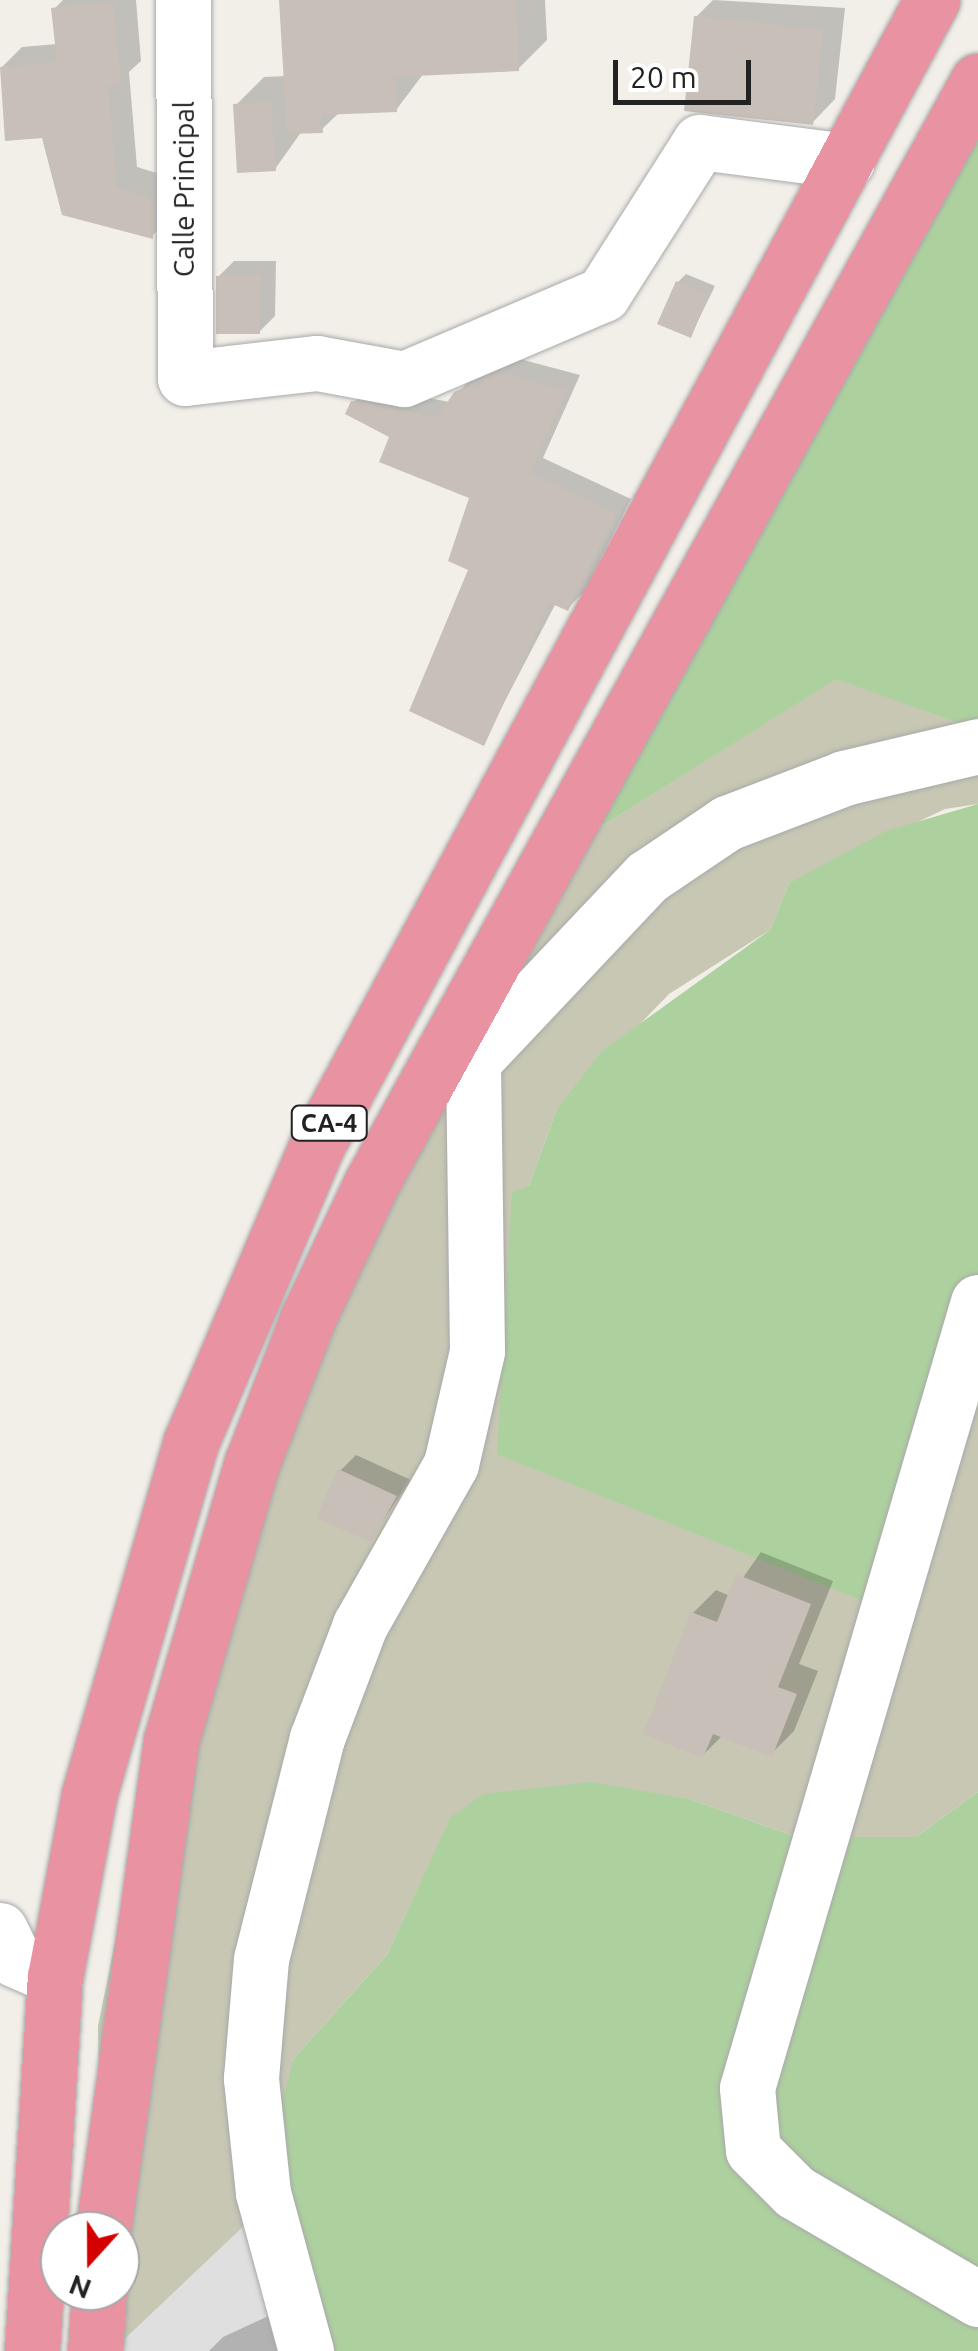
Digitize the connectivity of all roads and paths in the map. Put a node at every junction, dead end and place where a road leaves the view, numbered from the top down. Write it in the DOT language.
graph roads {
  1 [pos="183,0"];
  2 [pos="932,0"];
  3 [pos="978,81"];
  4 [pos="847,161"];
  5 [pos="978,746"];
  6 [pos="456,1062"];
  7 [pos="978,1302"];
  8 [pos="0,1930"];
  9 [pos="55,1977"];
  10 [pos="105,2211"];
  11 [pos="978,2298"];
  12 [pos="98,2311"];
  13 [pos="32,2351"];
  14 [pos="95,2351"];
  15 [pos="306,2351"];
  1 -- 4 [label="street, Calle Principal"];
  2 -- 4 [label="highway, CA-4"];
  3 -- 6 [label="highway, CA-4"];
  4 -- 9 [label="highway, CA-4"];
  5 -- 6 [label="street"];
  6 -- 10 [label="highway, CA-4"];
  6 -- 15 [label="street"];
  7 -- 11 [label="street"];
  8 -- 9 [label="street"];
  9 -- 13 [label="highway, CA-4"];
  12 -- 14 [label="highway"];
}
